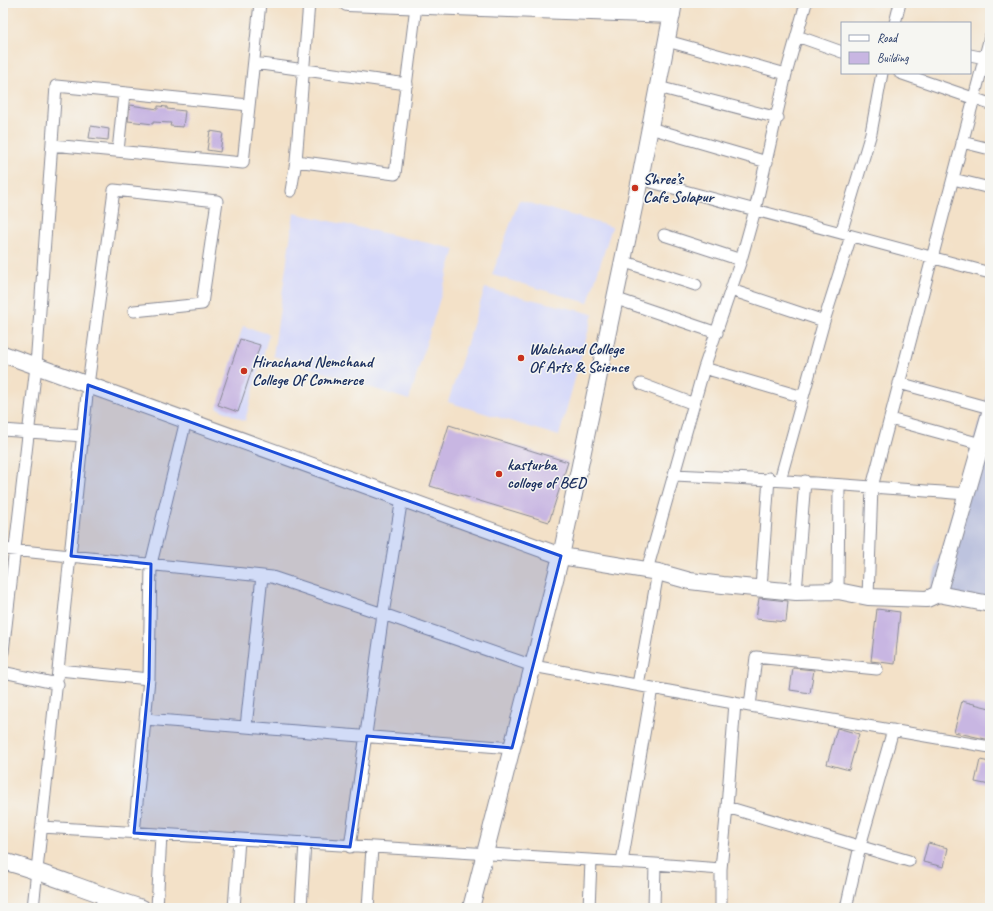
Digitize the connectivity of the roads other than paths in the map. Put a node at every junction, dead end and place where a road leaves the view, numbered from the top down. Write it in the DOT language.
graph roads {
  1 [pos="260,3"];
  2 [pos="309,3"];
  3 [pos="347,3"];
  4 [pos="806,3"];
  5 [pos="900,3"];
  6 [pos="460,5"];
  7 [pos="416,6"];
  8 [pos="559,7"];
  9 [pos="630,8"];
  10 [pos="673,9"];
  11 [pos="895,22"];
  12 [pos="797,36"];
  13 [pos="990,37"];
  14 [pos="667,42"];
  15 [pos="841,52"];
  16 [pos="971,55"];
  17 [pos="985,58"];
  18 [pos="254,63"];
  19 [pos="304,70"];
  20 [pos="786,74"];
  21 [pos="882,74"];
  22 [pos="903,74"];
  23 [pos="406,84"];
  24 [pos="658,87"];
  25 [pos="124,93"];
  26 [pos="974,99"];
  27 [pos="990,104"];
  28 [pos="249,105"];
  29 [pos="778,118"];
  30 [pos="650,128"];
  31 [pos="962,142"];
  32 [pos="52,145"];
  33 [pos="990,149"];
  34 [pos="118,151"];
  35 [pos="296,161"];
  36 [pos="767,162"];
  37 [pos="640,179"];
  38 [pos="953,179"];
  39 [pos="990,188"];
  40 [pos="291,191"];
  41 [pos="755,210"];
  42 [pos="846,234"];
  43 [pos="664,235"];
  44 [pos="932,258"];
  45 [pos="741,260"];
  46 [pos="622,261"];
  47 [pos="990,273"];
  48 [pos="696,285"];
  49 [pos="731,290"];
  50 [pos="614,298"];
  51 [pos="134,311"];
  52 [pos="824,321"];
  53 [pos="717,333"];
  54 [pos="3,354"];
  55 [pos="36,366"];
  56 [pos="704,368"];
  57 [pos="641,384"];
  58 [pos="899,384"];
  59 [pos="88,385"];
  60 [pos="803,397"];
  61 [pos="694,404"];
  62 [pos="990,408"];
  63 [pos="990,413"];
  64 [pos="890,419"];
  65 [pos="186,420"];
  66 [pos="3,430"];
  67 [pos="29,432"];
  68 [pos="83,436"];
  69 [pos="981,444"];
  70 [pos="675,475"];
  71 [pos="774,479"];
  72 [pos="805,481"];
  73 [pos="839,486"];
  74 [pos="872,487"];
  75 [pos="968,494"];
  76 [pos="402,498"];
  77 [pos="3,549"];
  78 [pos="15,551"];
  79 [pos="71,556"];
  80 [pos="561,556"];
  81 [pos="152,564"];
  82 [pos="653,571"];
  83 [pos="262,576"];
  84 [pos="761,588"];
  85 [pos="838,590"];
  86 [pos="796,592"];
  87 [pos="938,594"];
  88 [pos="868,597"];
  89 [pos="990,604"];
  90 [pos="384,614"];
  91 [pos="3,652"];
  92 [pos="533,666"];
  93 [pos="877,669"];
  94 [pos="59,670"];
  95 [pos="3,672"];
  96 [pos="149,679"];
  97 [pos="58,684"];
  98 [pos="638,685"];
  99 [pos="652,688"];
  100 [pos="735,703"];
  101 [pos="750,706"];
  102 [pos="145,719"];
  103 [pos="246,727"];
  104 [pos="893,730"];
  105 [pos="367,736"];
  106 [pos="990,747"];
  107 [pos="512,748"];
  108 [pos="727,807"];
  109 [pos="42,827"];
  110 [pos="134,833"];
  111 [pos="161,834"];
  112 [pos="239,839"];
  113 [pos="305,842"];
  114 [pos="860,846"];
  115 [pos="350,847"];
  116 [pos="372,848"];
  117 [pos="484,855"];
  118 [pos="909,860"];
  119 [pos="3,861"];
  120 [pos="591,861"];
  121 [pos="622,862"];
  122 [pos="655,864"];
  123 [pos="37,870"];
  124 [pos="721,870"];
  125 [pos="102,902"];
  126 [pos="33,908"];
  127 [pos="142,908"];
  128 [pos="157,908"];
  129 [pos="234,908"];
  130 [pos="301,908"];
  131 [pos="368,908"];
  132 [pos="471,908"];
  133 [pos="589,908"];
  134 [pos="654,908"];
  135 [pos="721,908"];
  136 [pos="846,908"];
  1 -- 18 [label="street"];
  2 -- 19 [label="street"];
  3 -- 7 [label="street"];
  4 -- 12 [label="street"];
  5 -- 11 [label="street"];
  6 -- 7 [label="street"];
  6 -- 8 [label="street"];
  7 -- 23 [label="street"];
  8 -- 9 [label="street"];
  9 -- 10 [label="street"];
  10 -- 14 [label="street"];
  12 -- 15 [label="street"];
  12 -- 20 [label="street"];
  13 -- 17 [label="street"];
  14 -- 20 [label="street"];
  14 -- 24 [label="street"];
  16 -- 17 [label="street"];
  17 -- 26 [label="street"];
  18 -- 19 [label="street"];
  18 -- 28 [label="street"];
  19 -- 23 [label="street"];
  19 -- 35 [label="street"];
  20 -- 29 [label="street"];
  21 -- 42 [label="street"];
  22 -- 26 [label="street"];
  23 -- 35 [label="street"];
  24 -- 29 [label="street"];
  24 -- 30 [label="street"];
  25 -- 28 [label="street"];
  25 -- 32 [label="street"];
  25 -- 34 [label="street"];
  26 -- 27 [label="street"];
  26 -- 31 [label="street"];
  28 -- 34 [label="street"];
  29 -- 36 [label="street"];
  30 -- 36 [label="street"];
  30 -- 37 [label="street"];
  31 -- 33 [label="street"];
  31 -- 38 [label="street"];
  32 -- 34 [label="street"];
  32 -- 55 [label="street"];
  35 -- 40 [label="street"];
  36 -- 41 [label="street"];
  37 -- 41 [label="street"];
  37 -- 46 [label="street"];
  38 -- 39 [label="street"];
  38 -- 44 [label="street"];
  41 -- 42 [label="street"];
  41 -- 45 [label="street"];
  42 -- 44 [label="street"];
  42 -- 52 [label="street"];
  43 -- 45 [label="street"];
  44 -- 47 [label="street"];
  44 -- 58 [label="street"];
  45 -- 49 [label="street"];
  46 -- 48 [label="street"];
  46 -- 50 [label="street"];
  49 -- 52 [label="street"];
  49 -- 53 [label="street"];
  50 -- 53 [label="street"];
  50 -- 80 [label="street"];
  51 -- 59 [label="street"];
  52 -- 60 [label="street"];
  53 -- 56 [label="street"];
  54 -- 55 [label="street"];
  55 -- 59 [label="street"];
  55 -- 67 [label="street"];
  56 -- 60 [label="street"];
  56 -- 61 [label="street"];
  57 -- 61 [label="street"];
  58 -- 62 [label="street"];
  58 -- 64 [label="street"];
  59 -- 65 [label="street"];
  59 -- 68 [label="street"];
  60 -- 71 [label="street"];
  61 -- 70 [label="street"];
  63 -- 69 [label="street"];
  64 -- 69 [label="street"];
  64 -- 74 [label="street"];
  65 -- 76 [label="street"];
  65 -- 81 [label="street"];
  66 -- 67 [label="street"];
  67 -- 68 [label="street"];
  67 -- 78 [label="street"];
  68 -- 79 [label="street"];
  69 -- 75 [label="street"];
  70 -- 71 [label="street"];
  70 -- 82 [label="street"];
  71 -- 72 [label="street"];
  71 -- 84 [label="street"];
  72 -- 73 [label="street"];
  72 -- 86 [label="street"];
  73 -- 74 [label="street"];
  73 -- 85 [label="street"];
  74 -- 75 [label="street"];
  74 -- 88 [label="street"];
  75 -- 87 [label="street"];
  76 -- 80 [label="street"];
  76 -- 90 [label="street"];
  77 -- 78 [label="street"];
  78 -- 79 [label="street"];
  78 -- 91 [label="street"];
  79 -- 81 [label="street"];
  79 -- 94 [label="street"];
  80 -- 82 [label="street"];
  80 -- 92 [label="street"];
  81 -- 83 [label="street"];
  81 -- 96 [label="street"];
  82 -- 84 [label="street"];
  82 -- 98 [label="street"];
  83 -- 90 [label="street"];
  83 -- 103 [label="street"];
  84 -- 86 [label="street"];
  85 -- 86 [label="street"];
  85 -- 88 [label="street"];
  87 -- 88 [label="street"];
  87 -- 89 [label="street"];
  90 -- 92 [label="street"];
  90 -- 105 [label="street"];
  92 -- 98 [label="street"];
  92 -- 107 [label="street"];
  93 -- 101 [label="street"];
  94 -- 96 [label="street"];
  94 -- 97 [label="street"];
  95 -- 97 [label="street"];
  96 -- 102 [label="street"];
  97 -- 109 [label="street"];
  98 -- 99 [label="street"];
  99 -- 100 [label="street"];
  99 -- 121 [label="street"];
  100 -- 101 [label="street"];
  100 -- 108 [label="street"];
  101 -- 104 [label="street"];
  102 -- 103 [label="street"];
  102 -- 110 [label="street"];
  103 -- 105 [label="street"];
  104 -- 106 [label="street"];
  104 -- 114 [label="street"];
  105 -- 107 [label="street"];
  105 -- 115 [label="street"];
  107 -- 117 [label="street"];
  108 -- 114 [label="street"];
  108 -- 124 [label="street"];
  109 -- 110 [label="street"];
  109 -- 123 [label="street"];
  110 -- 111 [label="street"];
  111 -- 112 [label="street"];
  111 -- 128 [label="street"];
  112 -- 113 [label="street"];
  112 -- 129 [label="street"];
  113 -- 115 [label="street"];
  113 -- 130 [label="street"];
  114 -- 118 [label="street"];
  114 -- 136 [label="street"];
  115 -- 116 [label="street"];
  116 -- 117 [label="street"];
  116 -- 131 [label="street"];
  117 -- 120 [label="street"];
  117 -- 132 [label="street"];
  119 -- 123 [label="street"];
  120 -- 121 [label="street"];
  120 -- 133 [label="street"];
  121 -- 122 [label="street"];
  122 -- 124 [label="street"];
  122 -- 134 [label="street"];
  123 -- 125 [label="street"];
  123 -- 126 [label="street"];
  124 -- 135 [label="street"];
  125 -- 127 [label="street"];
}
